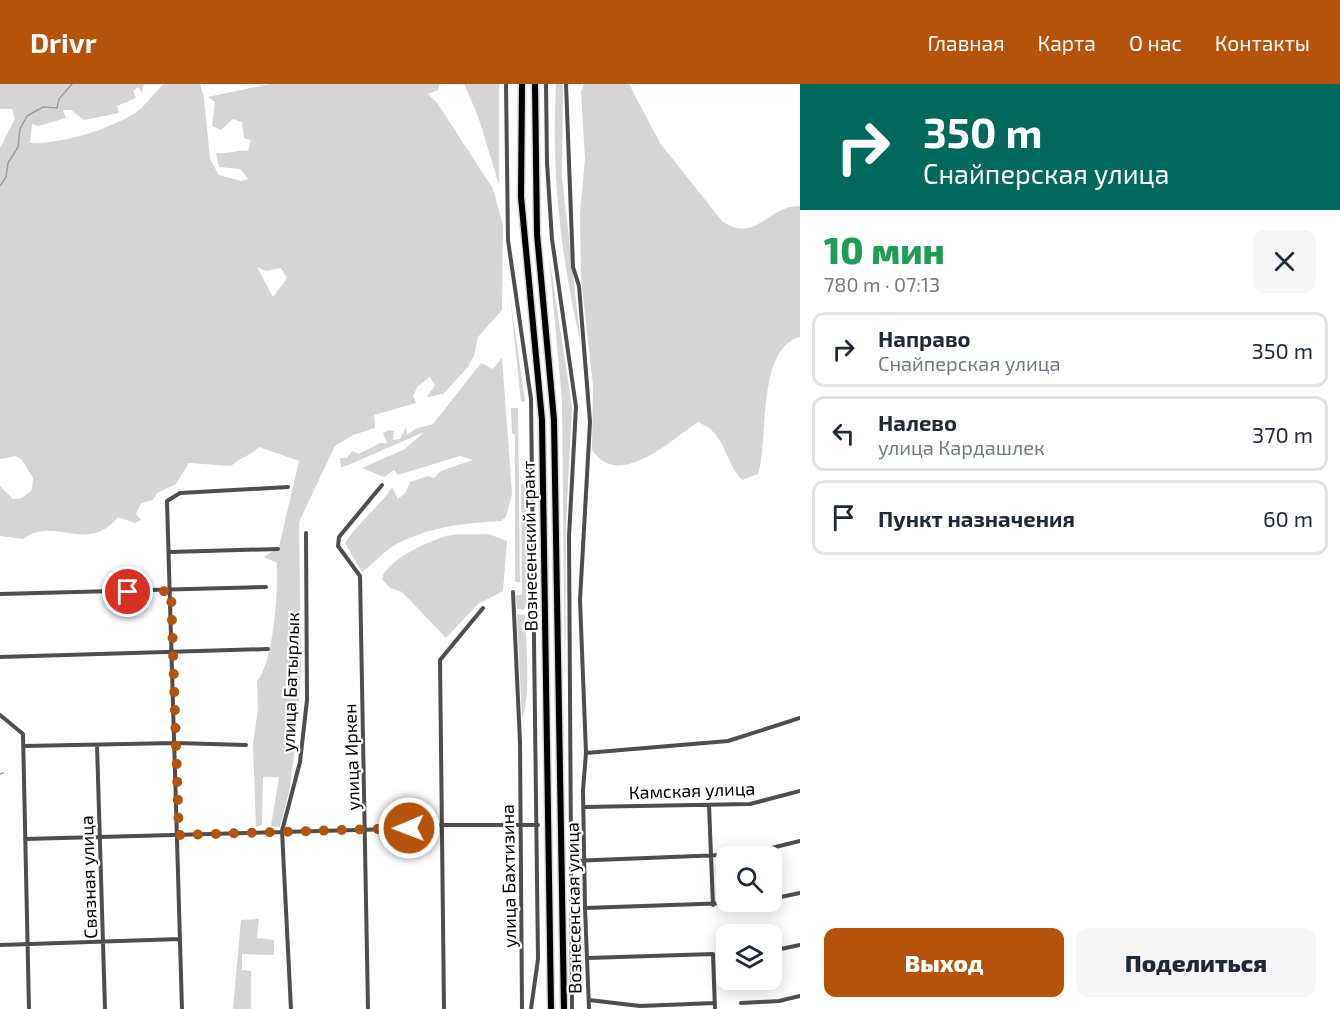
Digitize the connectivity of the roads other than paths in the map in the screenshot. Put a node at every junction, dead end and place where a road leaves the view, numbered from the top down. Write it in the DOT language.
graph roads {
  1 [pos="506,84"];
  2 [pos="522,84"];
  3 [pos="535,84"];
  4 [pos="546,84"];
  5 [pos="566,84"];
  6 [pos="382,485"];
  7 [pos="288,487"];
  8 [pos="306,533"];
  9 [pos="278,549"];
  10 [pos="170,552"];
  11 [pos="266,587"];
  12 [pos="171,591"];
  13 [pos="513,592"];
  14 [pos="0,594"];
  15 [pos="483,608"];
  16 [pos="268,649"];
  17 [pos="172,651"];
  18 [pos="0,657"];
  19 [pos="0,715"];
  20 [pos="800,718"];
  21 [pos="176,743"];
  22 [pos="97,745"];
  23 [pos="246,745"];
  24 [pos="24,746"];
  25 [pos="586,753"];
  26 [pos="800,791"];
  27 [pos="709,805"];
  28 [pos="584,807"];
  29 [pos="441,825"];
  30 [pos="521,825"];
  31 [pos="538,825"];
  32 [pos="367,828"];
  33 [pos="282,831"];
  34 [pos="100,835"];
  35 [pos="179,835"];
  36 [pos="25,839"];
  37 [pos="800,841"];
  38 [pos="711,855"];
  39 [pos="586,859"];
  40 [pos="571,861"];
  41 [pos="800,893"];
  42 [pos="782,897"];
  43 [pos="713,905"];
  44 [pos="716,905"];
  45 [pos="585,908"];
  46 [pos="180,939"];
  47 [pos="105,941"];
  48 [pos="27,944"];
  49 [pos="0,945"];
  50 [pos="800,945"];
  51 [pos="782,949"];
  52 [pos="588,958"];
  53 [pos="800,996"];
  54 [pos="589,1000"];
  55 [pos="715,1003"];
  56 [pos="741,1003"];
  57 [pos="522,1008"];
  58 [pos="29,1009"];
  59 [pos="105,1009"];
  60 [pos="182,1009"];
  61 [pos="291,1009"];
  62 [pos="368,1009"];
  63 [pos="444,1009"];
  64 [pos="531,1009"];
  65 [pos="551,1009"];
  66 [pos="564,1009"];
  67 [pos="572,1009"];
  68 [pos="589,1009"];
  69 [pos="715,1009"];
  1 -- 31 [label="street"];
  2 -- 65 [label="main road, Вознесенский тракт"];
  3 -- 66 [label="main road, Вознесенский тракт"];
  4 -- 40 [label="street"];
  5 -- 25 [label="street, Вознесенская улица"];
  6 -- 32 [label="street, улица Иркен"];
  7 -- 10 [label="street"];
  8 -- 33 [label="street, улица Батырлык"];
  9 -- 10 [label="street"];
  10 -- 12 [label="street"];
  11 -- 12 [label="street"];
  12 -- 14 [label="street"];
  12 -- 17 [label="street"];
  13 -- 30 [label="street, улица Бахтизина"];
  15 -- 29 [label="street"];
  16 -- 17 [label="street"];
  17 -- 18 [label="street"];
  17 -- 21 [label="street"];
  19 -- 24 [label="street"];
  20 -- 25 [label="street"];
  21 -- 22 [label="street"];
  21 -- 23 [label="street"];
  21 -- 35 [label="street"];
  22 -- 24 [label="street"];
  22 -- 34 [label="street, Связная улица"];
  24 -- 36 [label="street"];
  25 -- 28 [label="street, Вознесенская улица"];
  26 -- 27 [label="street, Камская улица"];
  27 -- 28 [label="street, Камская улица"];
  27 -- 38 [label="street"];
  28 -- 39 [label="street, Вознесенская улица"];
  29 -- 30 [label="street"];
  29 -- 32 [label="street"];
  29 -- 63 [label="street"];
  30 -- 31 [label="street"];
  30 -- 57 [label="street, улица Бахтизина"];
  31 -- 64 [label="street"];
  32 -- 33 [label="street"];
  32 -- 62 [label="street, улица Иркен"];
  33 -- 35 [label="street"];
  33 -- 61 [label="street, улица Батырлык"];
  34 -- 35 [label="street"];
  34 -- 36 [label="street"];
  34 -- 47 [label="street, Связная улица"];
  35 -- 46 [label="street"];
  36 -- 48 [label="street"];
  37 -- 38 [label="street"];
  38 -- 39 [label="street"];
  38 -- 43 [label="street"];
  39 -- 40 [label="street"];
  39 -- 45 [label="street, Вознесенская улица"];
  40 -- 67 [label="street"];
  41 -- 42 [label="street"];
  43 -- 44 [label="street"];
  43 -- 45 [label="street"];
  45 -- 52 [label="street, Вознесенская улица"];
  46 -- 47 [label="street"];
  46 -- 60 [label="street"];
  47 -- 48 [label="street"];
  47 -- 59 [label="street, Связная улица"];
  48 -- 49 [label="street"];
  48 -- 58 [label="street"];
  50 -- 51 [label="street"];
  52 -- 54 [label="street, Вознесенская улица"];
  52 -- 55 [label="street"];
  53 -- 56 [label="street"];
  54 -- 55 [label="street"];
  54 -- 68 [label="street, Вознесенская улица"];
  55 -- 69 [label="street"];
}
